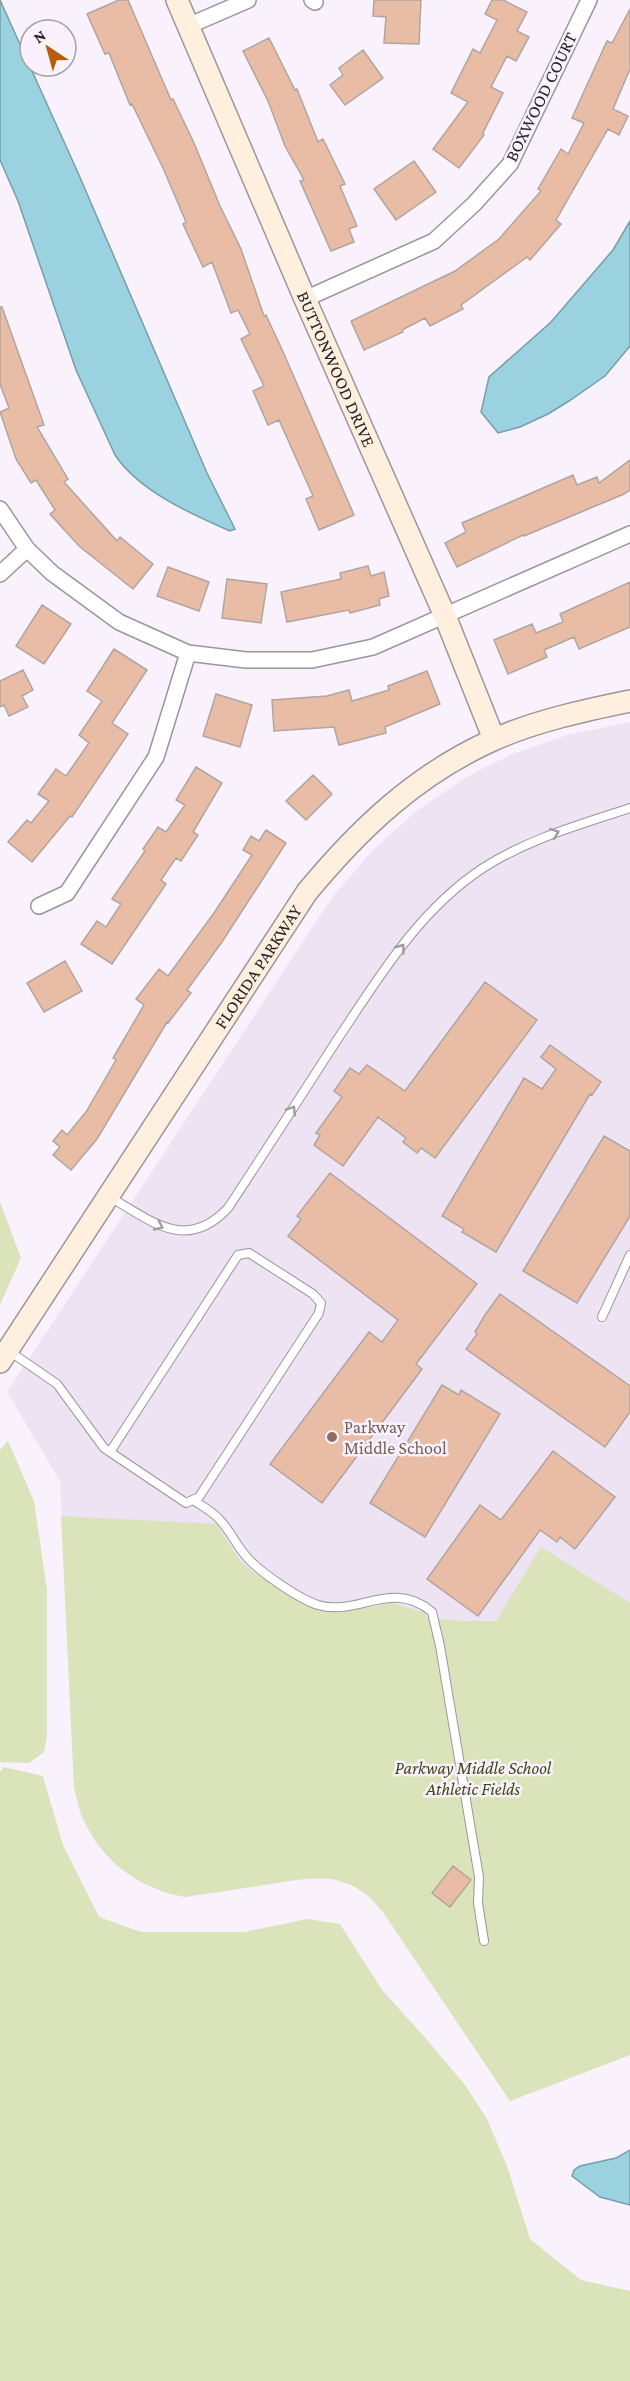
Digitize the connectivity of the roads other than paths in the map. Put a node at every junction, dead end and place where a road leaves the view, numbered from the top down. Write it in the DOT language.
graph roads {
  1 [pos="177,0"];
  2 [pos="248,0"];
  3 [pos="589,0"];
  4 [pos="188,26"];
  5 [pos="304,299"];
  6 [pos="0,509"];
  7 [pos="630,534"];
  8 [pos="27,549"];
  9 [pos="0,574"];
  10 [pos="445,616"];
  11 [pos="188,653"];
  12 [pos="630,701"];
  13 [pos="494,739"];
  14 [pos="630,808"];
  15 [pos="39,906"];
  16 [pos="109,1197"];
  17 [pos="630,1256"];
  18 [pos="602,1317"];
  19 [pos="4,1356"];
  20 [pos="110,1452"];
  21 [pos="194,1500"];
  22 [pos="484,1941"];
  1 -- 4 [label="street, BUTTONWOOD DRIVE"];
  2 -- 4 [label="street"];
  3 -- 5 [label="street, BOXWOOD COURT"];
  4 -- 5 [label="street, BUTTONWOOD DRIVE"];
  5 -- 10 [label="street, BUTTONWOOD DRIVE"];
  6 -- 8 [label="street"];
  7 -- 10 [label="street"];
  8 -- 9 [label="street"];
  8 -- 11 [label="street"];
  10 -- 11 [label="street"];
  10 -- 13 [label="street, BUTTONWOOD DRIVE"];
  11 -- 15 [label="street"];
  12 -- 13 [label="street, FLORIDA PARKWAY"];
  13 -- 16 [label="street, FLORIDA PARKWAY"];
  16 -- 14 [label="lane, one-way"];
  16 -- 19 [label="street, FLORIDA PARKWAY"];
  17 -- 18 [label="lane"];
  19 -- 20 [label="lane"];
  20 -- 21 [label="lane"];
  20 -- 21 [label="lane"];
  21 -- 22 [label="lane"];
}
